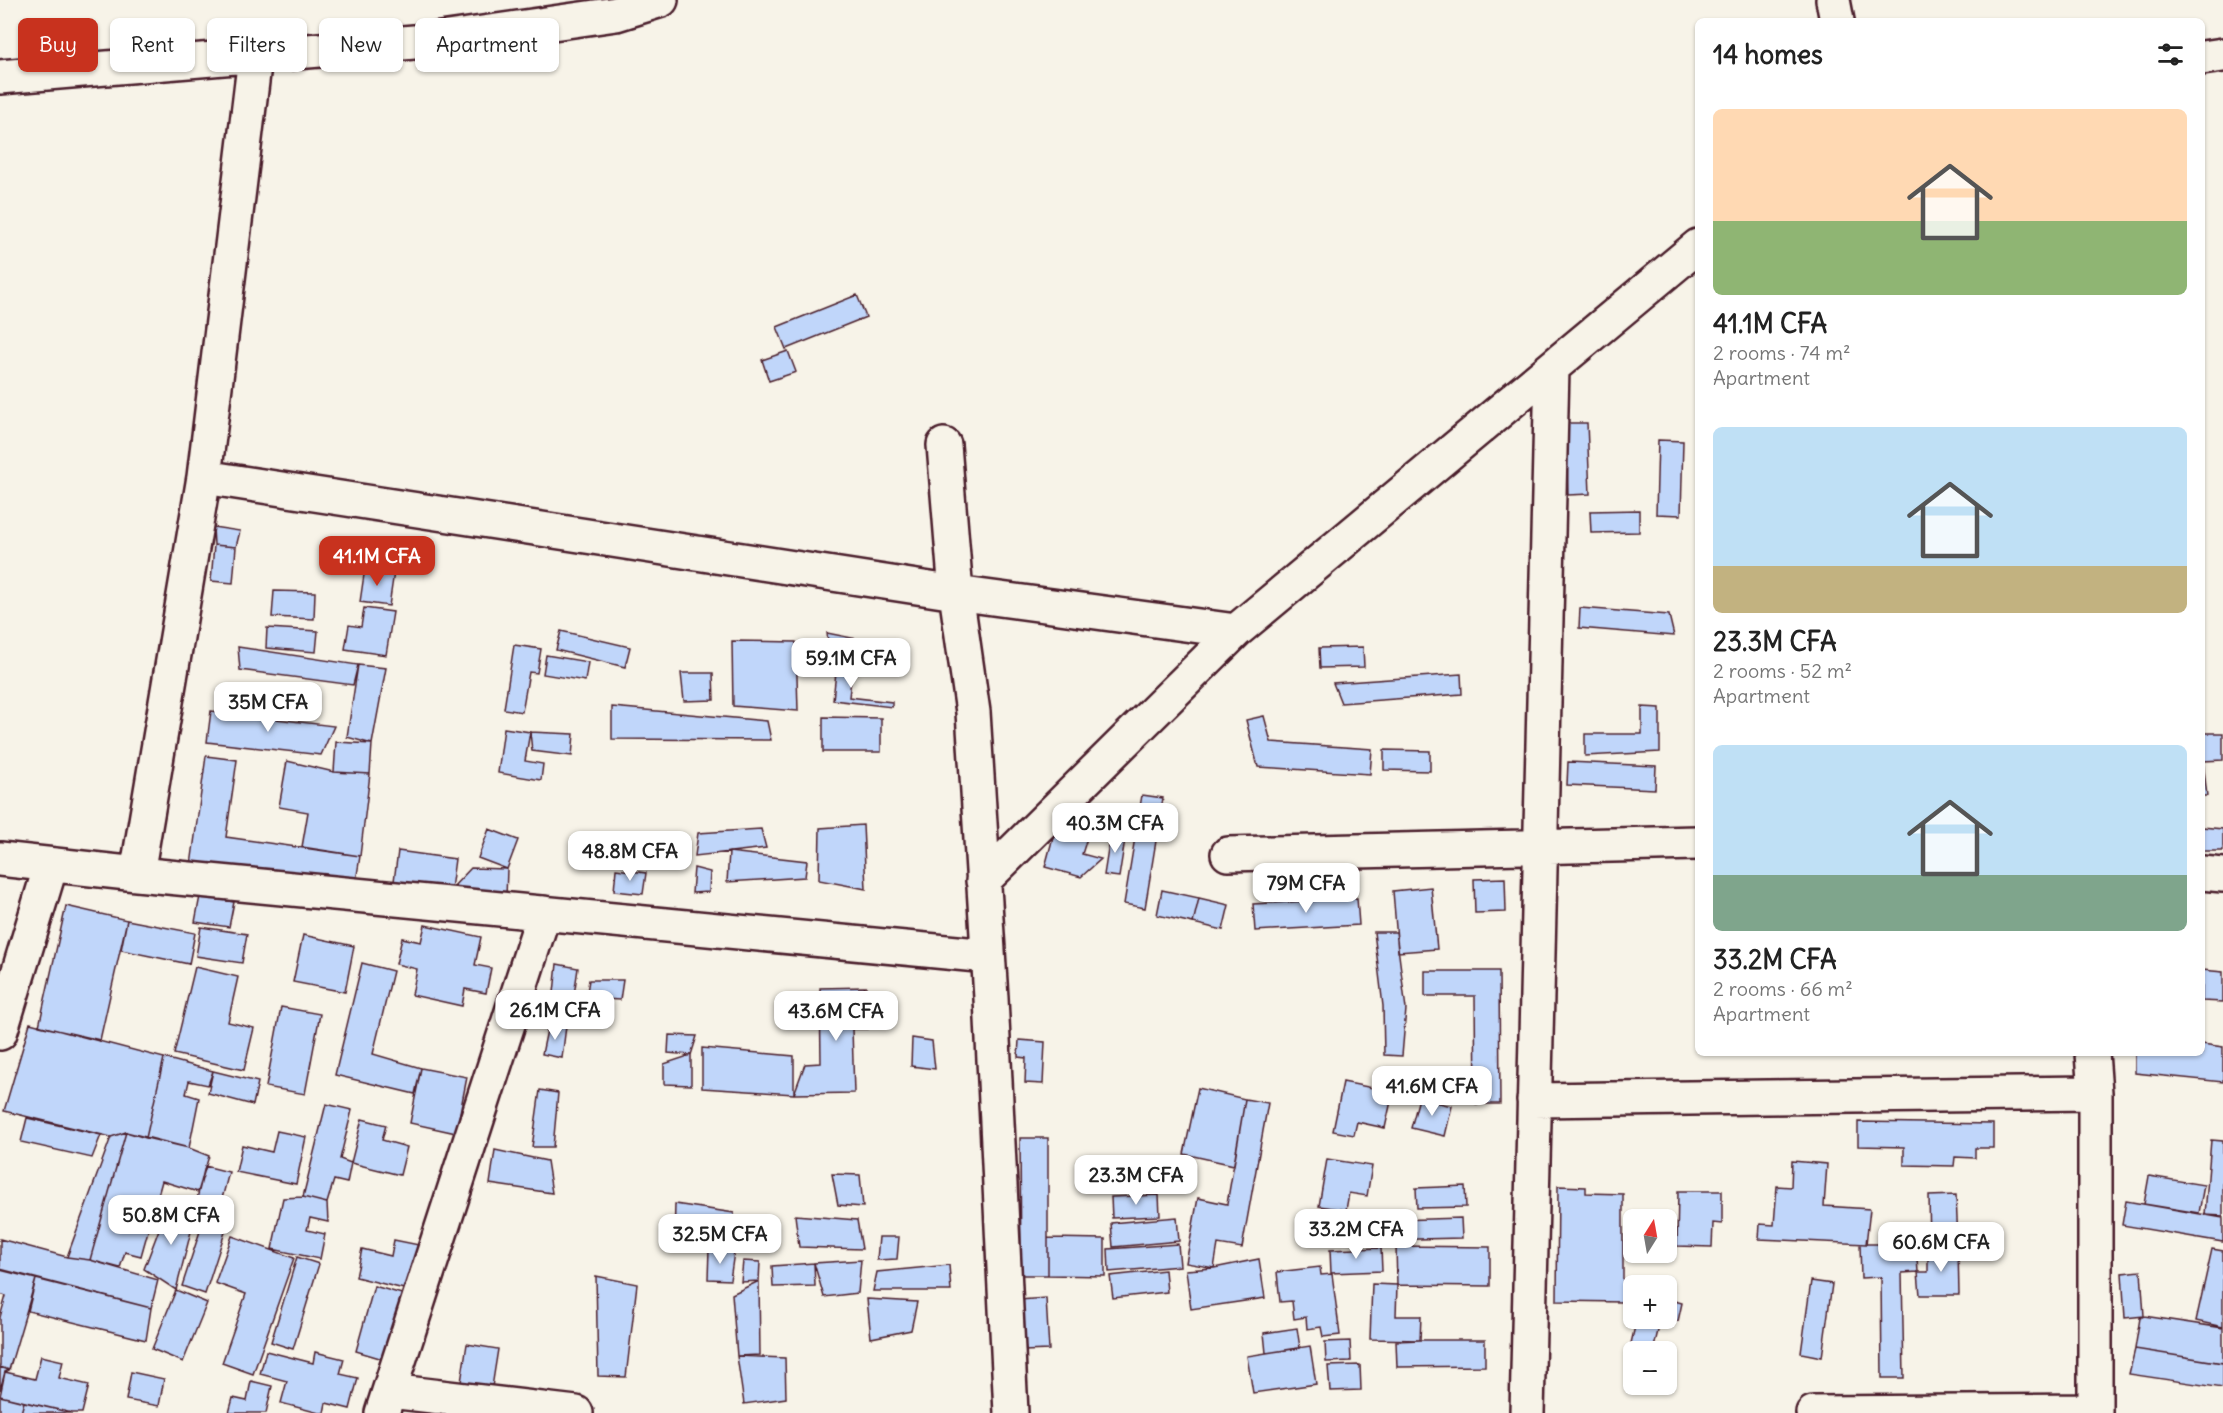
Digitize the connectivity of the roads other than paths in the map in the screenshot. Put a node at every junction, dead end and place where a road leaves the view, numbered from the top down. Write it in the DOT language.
graph roads {
  1 [pos="661,0"];
  2 [pos="1833,0"];
  3 [pos="1836,18"];
  4 [pos="307,52"];
  5 [pos="2223,55"];
  6 [pos="2205,58"];
  7 [pos="207,61"];
  8 [pos="253,72"];
  9 [pos="0,77"];
  10 [pos="1695,249"];
  11 [pos="1552,368"];
  12 [pos="944,445"];
  13 [pos="204,477"];
  14 [pos="956,593"];
  15 [pos="1236,630"];
  16 [pos="1695,843"];
  17 [pos="1540,847"];
  18 [pos="1228,854"];
  19 [pos="0,859"];
  20 [pos="51,865"];
  21 [pos="2205,873"];
  22 [pos="137,874"];
  23 [pos="2223,875"];
  24 [pos="983,881"];
  25 [pos="544,913"];
  26 [pos="988,956"];
  27 [pos="0,1033"];
  28 [pos="2092,1056"];
  29 [pos="2095,1093"];
  30 [pos="1534,1100"];
  31 [pos="386,1402"];
  32 [pos="2095,1412"];
  33 [pos="576,1413"];
  34 [pos="1011,1413"];
  35 [pos="1527,1413"];
  36 [pos="1813,1413"];
  1 -- 4 [label="street"];
  2 -- 3 [label="street"];
  5 -- 6 [label="street"];
  7 -- 9 [label="street"];
  8 -- 13 [label="street"];
  10 -- 11 [label="street"];
  11 -- 15 [label="street"];
  11 -- 17 [label="street"];
  12 -- 14 [label="street"];
  13 -- 14 [label="street"];
  13 -- 22 [label="street"];
  14 -- 15 [label="street"];
  14 -- 24 [label="street"];
  15 -- 24 [label="street"];
  16 -- 17 [label="street"];
  17 -- 18 [label="street"];
  17 -- 30 [label="street"];
  19 -- 20 [label="street"];
  20 -- 22 [label="street"];
  20 -- 27 [label="street"];
  21 -- 23 [label="street"];
  22 -- 25 [label="street"];
  24 -- 26 [label="street"];
  25 -- 26 [label="street"];
  25 -- 31 [label="street"];
  26 -- 34 [label="street"];
  28 -- 29 [label="street"];
  29 -- 30 [label="street"];
  29 -- 32 [label="street"];
  30 -- 35 [label="street"];
  31 -- 33 [label="street"];
  32 -- 36 [label="street"];
}
